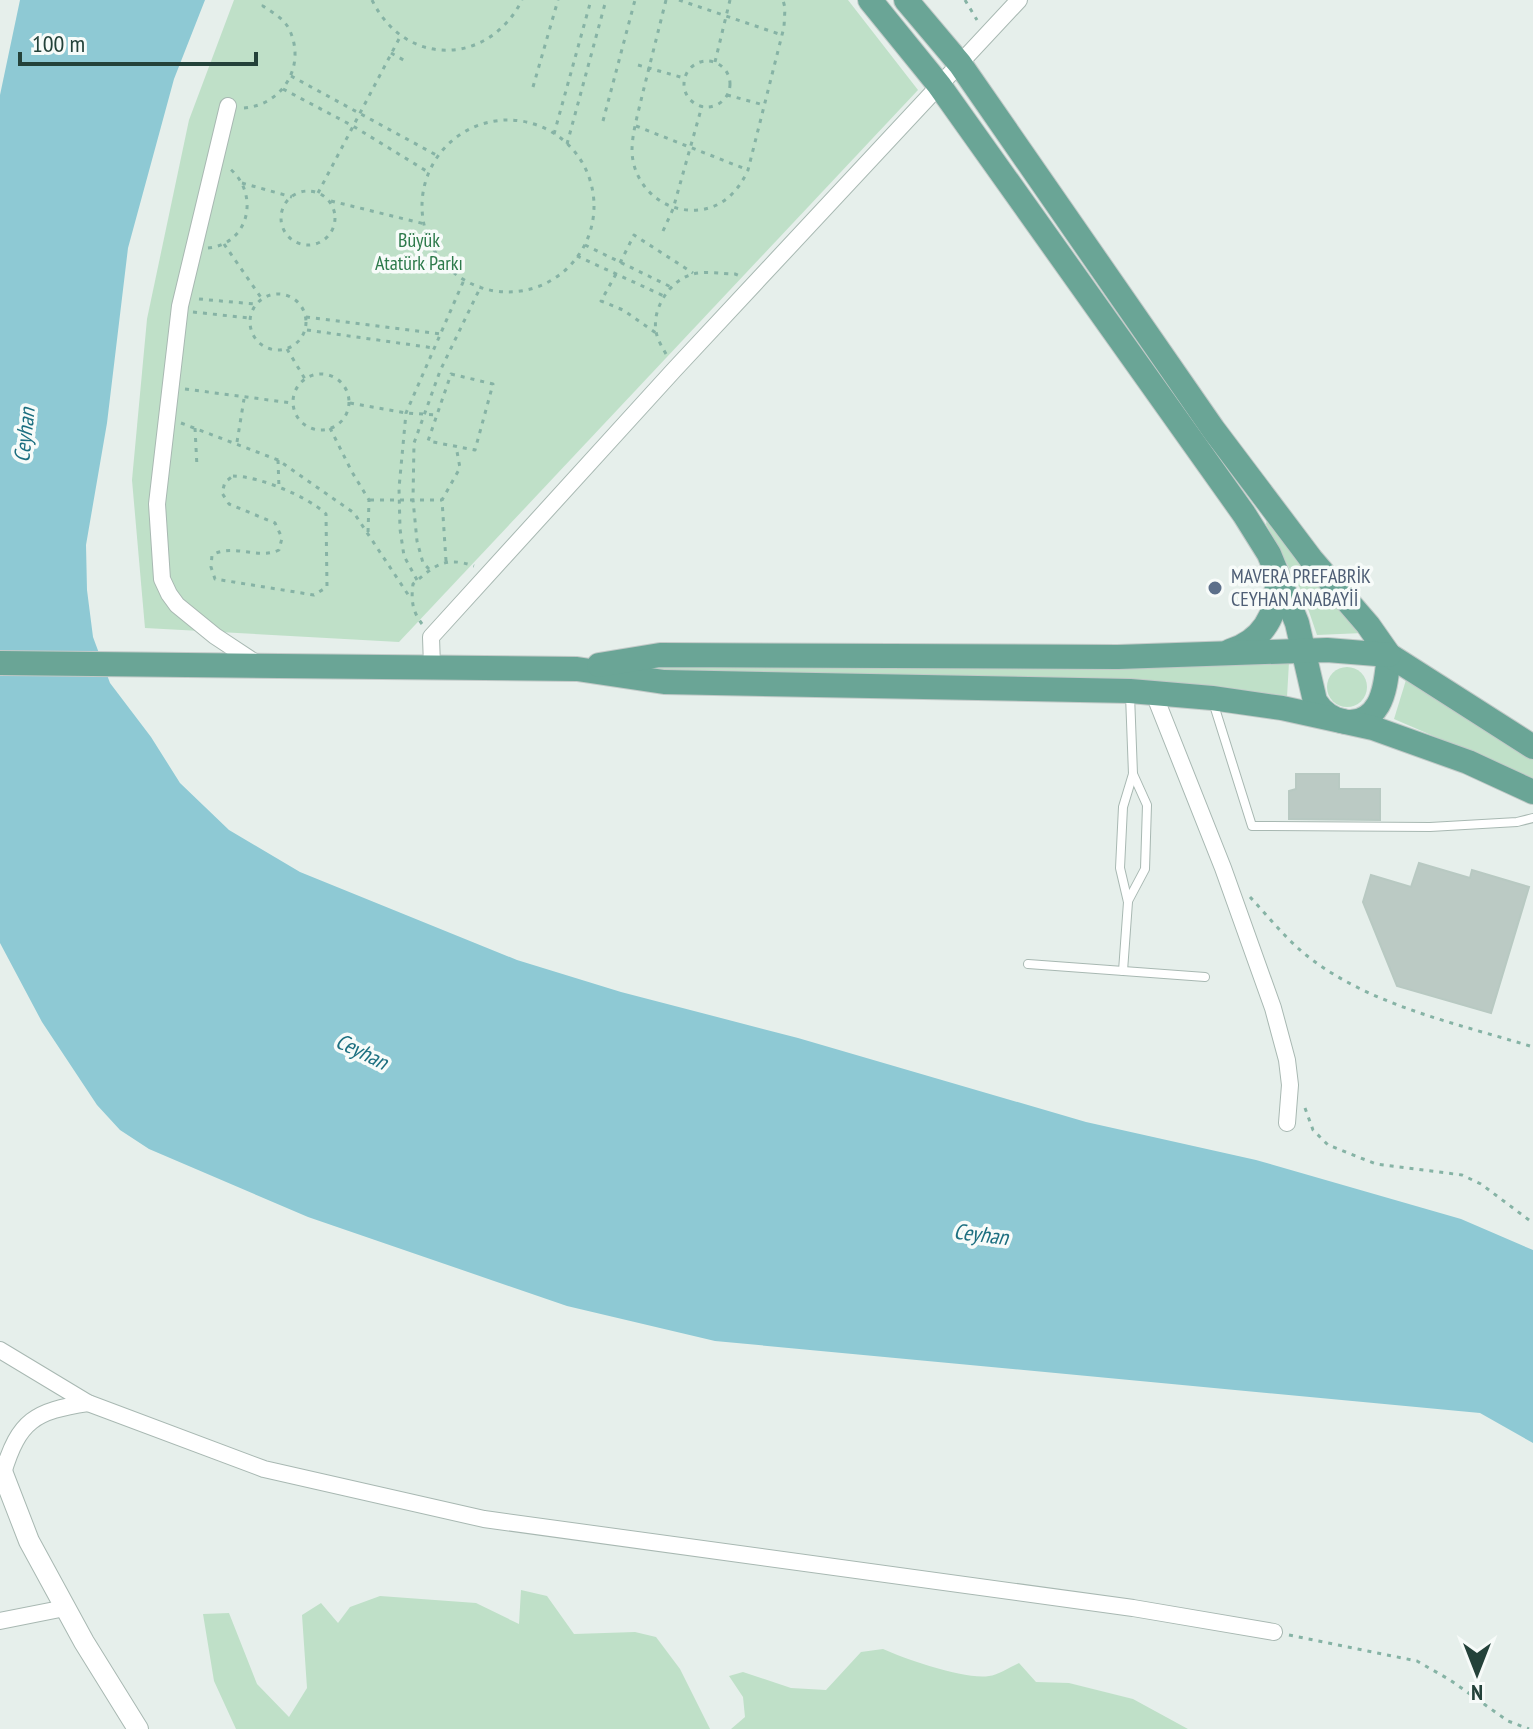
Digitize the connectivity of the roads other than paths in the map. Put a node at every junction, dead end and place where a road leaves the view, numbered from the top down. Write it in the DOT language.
graph roads {
  1 [pos="870,0"];
  2 [pos="906,0"];
  3 [pos="1019,0"];
  4 [pos="960,64"];
  5 [pos="939,85"];
  6 [pos="228,106"];
  7 [pos="1277,572"];
  8 [pos="1304,650"];
  9 [pos="1210,655"];
  10 [pos="1389,655"];
  11 [pos="0,663"];
  12 [pos="260,666"];
  13 [pos="432,666"];
  14 [pos="577,669"];
  15 [pos="1142,692"];
  16 [pos="1212,698"];
  17 [pos="1342,722"];
  18 [pos="1533,747"];
  19 [pos="1133,774"];
  20 [pos="1533,792"];
  21 [pos="1533,818"];
  22 [pos="1128,902"];
  23 [pos="1028,964"];
  24 [pos="1123,971"];
  25 [pos="1205,977"];
  26 [pos="1287,1123"];
  27 [pos="0,1350"];
  28 [pos="88,1403"];
  29 [pos="1,1470"];
  30 [pos="65,1608"];
  31 [pos="0,1621"];
  32 [pos="1274,1632"];
  33 [pos="138,1729"];
  1 -- 5 [label="main road"];
  2 -- 4 [label="main road"];
  3 -- 4 [label="street"];
  4 -- 5 [label="street"];
  4 -- 10 [label="main road"];
  5 -- 7 [label="main road"];
  5 -- 13 [label="street"];
  6 -- 12 [label="street"];
  7 -- 8 [label="main road"];
  7 -- 9 [label="main road"];
  8 -- 9 [label="main road"];
  8 -- 10 [label="main road"];
  8 -- 17 [label="main road"];
  9 -- 14 [label="main road"];
  10 -- 17 [label="main road"];
  10 -- 18 [label="main road"];
  11 -- 12 [label="main road"];
  12 -- 13 [label="main road"];
  13 -- 14 [label="main road"];
  14 -- 15 [label="main road"];
  15 -- 16 [label="main road"];
  15 -- 19 [label="lane"];
  15 -- 26 [label="street"];
  16 -- 17 [label="main road"];
  16 -- 21 [label="lane"];
  17 -- 20 [label="main road"];
  19 -- 22 [label="lane"];
  19 -- 22 [label="lane"];
  22 -- 24 [label="lane"];
  23 -- 24 [label="lane"];
  24 -- 25 [label="lane"];
  27 -- 28 [label="street"];
  28 -- 29 [label="street"];
  28 -- 32 [label="street"];
  29 -- 30 [label="street"];
  30 -- 31 [label="street"];
  30 -- 33 [label="street"];
}
